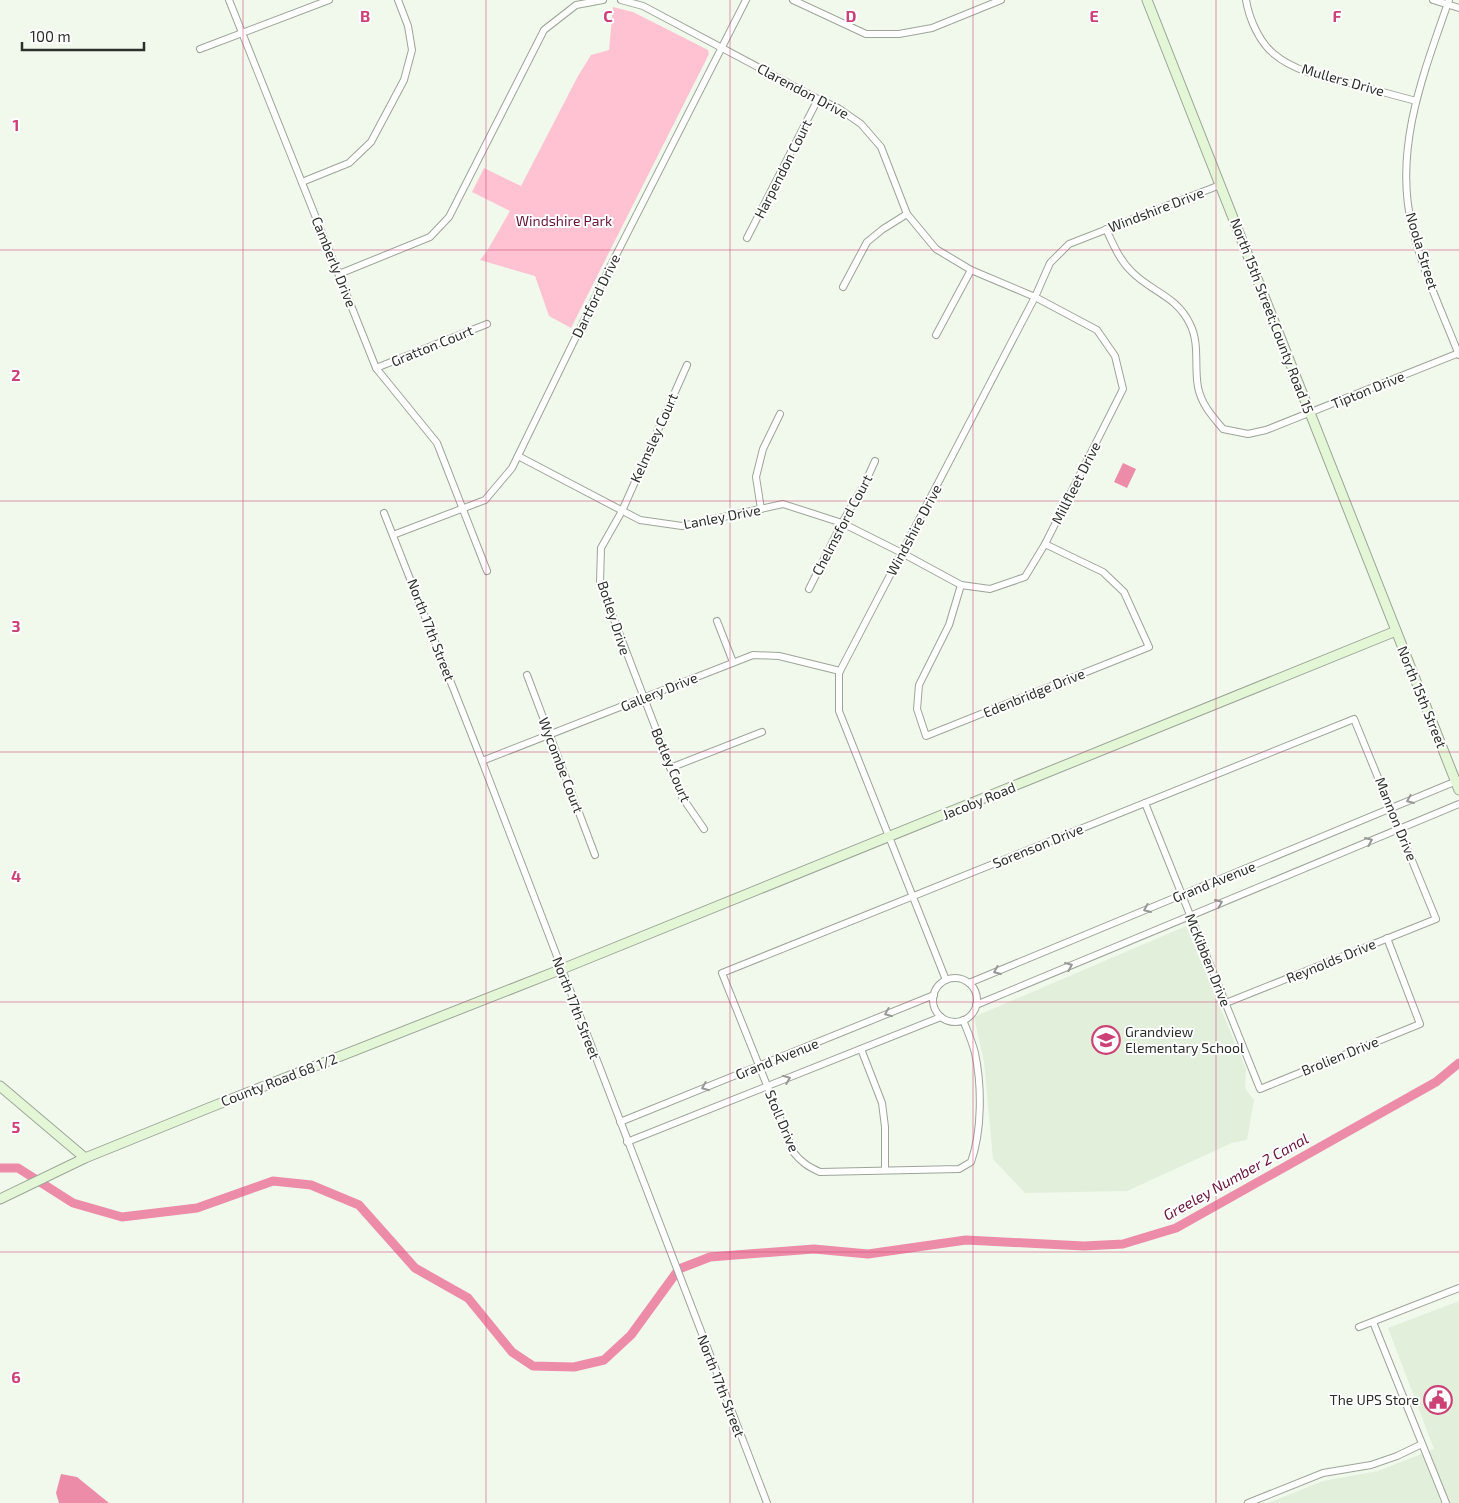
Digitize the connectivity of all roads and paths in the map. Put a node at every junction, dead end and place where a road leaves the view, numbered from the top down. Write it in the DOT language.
graph roads {
  1 [pos="229,0"];
  2 [pos="328,0"];
  3 [pos="398,0"];
  4 [pos="604,0"];
  5 [pos="621,0"];
  6 [pos="746,0"];
  7 [pos="793,0"];
  8 [pos="1001,0"];
  9 [pos="1147,0"];
  10 [pos="1246,0"];
  11 [pos="1433,0"];
  12 [pos="1449,2"];
  13 [pos="1459,8"];
  14 [pos="242,33"];
  15 [pos="722,48"];
  16 [pos="200,49"];
  17 [pos="818,99"];
  18 [pos="1416,101"];
  19 [pos="302,182"];
  20 [pos="1220,185"];
  21 [pos="906,214"];
  22 [pos="1106,229"];
  23 [pos="747,238"];
  24 [pos="971,270"];
  25 [pos="339,274"];
  26 [pos="843,287"];
  27 [pos="1035,298"];
  28 [pos="487,324"];
  29 [pos="936,335"];
  30 [pos="1459,353"];
  31 [pos="687,365"];
  32 [pos="376,368"];
  33 [pos="1310,413"];
  34 [pos="780,414"];
  35 [pos="518,456"];
  36 [pos="875,461"];
  37 [pos="462,509"];
  38 [pos="761,509"];
  39 [pos="622,510"];
  40 [pos="384,513"];
  41 [pos="842,523"];
  42 [pos="393,535"];
  43 [pos="1045,544"];
  44 [pos="902,553"];
  45 [pos="487,572"];
  46 [pos="961,585"];
  47 [pos="809,589"];
  48 [pos="717,621"];
  49 [pos="1396,631"];
  50 [pos="733,662"];
  51 [pos="840,672"];
  52 [pos="527,675"];
  53 [pos="642,698"];
  54 [pos="1354,719"];
  55 [pos="762,732"];
  56 [pos="549,735"];
  57 [pos="482,762"];
  58 [pos="670,768"];
  59 [pos="1458,784"];
  60 [pos="1145,803"];
  61 [pos="1459,804"];
  62 [pos="1392,808"];
  63 [pos="704,829"];
  64 [pos="1400,829"];
  65 [pos="889,837"];
  66 [pos="595,855"];
  67 [pos="1182,895"];
  68 [pos="913,897"];
  69 [pos="1190,916"];
  70 [pos="1436,919"];
  71 [pos="1387,938"];
  72 [pos="562,969"];
  73 [pos="722,973"];
  74 [pos="946,980"];
  75 [pos="969,983"];
  76 [pos="934,995"];
  77 [pos="1226,1003"];
  78 [pos="976,1005"];
  79 [pos="941,1017"];
  80 [pos="963,1020"];
  81 [pos="861,1050"];
  82 [pos="759,1066"];
  83 [pos="0,1086"];
  84 [pos="768,1087"];
  85 [pos="1260,1089"];
  86 [pos="620,1122"];
  87 [pos="627,1142"];
  88 [pos="86,1158"];
  89 [pos="885,1170"];
  90 [pos="0,1199"];
  91 [pos="1459,1288"];
  92 [pos="1373,1322"];
  93 [pos="1359,1327"];
  94 [pos="1422,1444"];
  95 [pos="767,1503"];
  96 [pos="1248,1503"];
  97 [pos="1446,1503"];
  1 -- 14 [label="street, Camberly Drive"];
  2 -- 14 [label="street"];
  3 -- 19 [label="street"];
  4 -- 25 [label="street"];
  5 -- 15 [label="street, Clarendon Drive"];
  6 -- 15 [label="street, Dartford Drive"];
  7 -- 8 [label="street"];
  9 -- 20 [label="street, North 15th Street;County Road 15"];
  10 -- 18 [label="street, Mullers Drive"];
  11 -- 12 [label="street"];
  12 -- 13 [label="street"];
  12 -- 18 [label="street, Noola Street"];
  14 -- 16 [label="street"];
  14 -- 19 [label="street, Camberly Drive"];
  15 -- 17 [label="street, Clarendon Drive"];
  15 -- 35 [label="street, Dartford Drive"];
  17 -- 21 [label="street, Clarendon Drive"];
  17 -- 23 [label="street, Harpendon Court"];
  18 -- 30 [label="street, Noola Street"];
  19 -- 25 [label="street, Camberly Drive"];
  20 -- 22 [label="street, Windshire Drive"];
  20 -- 33 [label="street, North 15th Street;County Road 15"];
  21 -- 24 [label="street, Clarendon Drive"];
  21 -- 26 [label="street"];
  22 -- 27 [label="street, Windshire Drive"];
  22 -- 33 [label="street, Tipton Drive"];
  24 -- 27 [label="street, Clarendon Drive"];
  24 -- 29 [label="street"];
  25 -- 32 [label="street, Camberly Drive"];
  27 -- 43 [label="street, Millfleet Drive"];
  27 -- 44 [label="street, Windshire Drive"];
  28 -- 32 [label="street, Gratton Court"];
  30 -- 33 [label="street, Tipton Drive"];
  31 -- 39 [label="street, Kelmsley Court"];
  32 -- 37 [label="street, Camberly Drive"];
  33 -- 49 [label="street, North 15th Street;County Road 15"];
  34 -- 38 [label="street"];
  35 -- 37 [label="street, Dartford Drive"];
  35 -- 39 [label="street, Lanley Drive"];
  36 -- 41 [label="street, Chelmsford Court"];
  37 -- 42 [label="street, Dartford Drive"];
  37 -- 45 [label="street, Camberly Drive"];
  38 -- 39 [label="street, Lanley Drive"];
  38 -- 41 [label="street, Lanley Drive"];
  39 -- 53 [label="street, Botley Drive"];
  40 -- 42 [label="street, North 17th Street"];
  41 -- 44 [label="street, Lanley Drive"];
  41 -- 47 [label="street, Chelmsford Court"];
  42 -- 57 [label="street, North 17th Street"];
  43 -- 46 [label="street, Millfleet Drive"];
  43 -- 46 [label="street, Edenbridge Drive"];
  44 -- 46 [label="street, Millfleet Drive"];
  44 -- 51 [label="street, Windshire Drive"];
  48 -- 50 [label="street"];
  49 -- 59 [label="street, North 15th Street"];
  49 -- 65 [label="street, Jacoby Road"];
  50 -- 51 [label="street, Gallery Drive"];
  50 -- 53 [label="street, Gallery Drive"];
  51 -- 65 [label="street, Windshire Drive"];
  52 -- 56 [label="street, Wycombe Court"];
  53 -- 56 [label="street, Gallery Drive"];
  53 -- 58 [label="street, Botley Court"];
  54 -- 60 [label="street, Sorenson Drive"];
  54 -- 62 [label="street, Mannon Drive"];
  55 -- 58 [label="street"];
  56 -- 57 [label="street, Gallery Drive"];
  56 -- 66 [label="street, Wycombe Court"];
  57 -- 72 [label="street, North 17th Street"];
  58 -- 63 [label="street, Botley Court"];
  59 -- 62 [label="street, Grand Avenue, one-way"];
  60 -- 67 [label="street, McKibben Drive"];
  60 -- 68 [label="street, Sorenson Drive"];
  61 -- 64 [label="street, Grand Avenue"];
  62 -- 64 [label="street, Mannon Drive"];
  62 -- 67 [label="street, Grand Avenue"];
  69 -- 64 [label="street, Grand Avenue, one-way"];
  64 -- 70 [label="street, Mannon Drive"];
  65 -- 68 [label="street, Windshire Drive"];
  65 -- 72 [label="street, Jacoby Road"];
  67 -- 69 [label="street, McKibben Drive"];
  67 -- 75 [label="street, Grand Avenue, one-way"];
  68 -- 73 [label="street, Sorenson Drive"];
  68 -- 74 [label="street, Windshire Drive"];
  69 -- 77 [label="street, McKibben Drive"];
  78 -- 69 [label="street, Grand Avenue, one-way"];
  70 -- 71 [label="street, Reynolds Drive"];
  71 -- 77 [label="street, Reynolds Drive"];
  71 -- 85 [label="street, Brolien Drive"];
  72 -- 86 [label="street, North 17th Street"];
  72 -- 88 [label="street, County Road 68 1/2"];
  73 -- 82 [label="street, Stoll Drive"];
  74 -- 75 [label="street"];
  74 -- 76 [label="street"];
  75 -- 78 [label="street"];
  76 -- 79 [label="street"];
  76 -- 82 [label="street, Grand Avenue, one-way"];
  77 -- 85 [label="street, McKibben Drive"];
  78 -- 80 [label="street"];
  79 -- 80 [label="street"];
  79 -- 81 [label="street, Grand Avenue"];
  80 -- 89 [label="street, Stoll Drive"];
  84 -- 81 [label="street, Grand Avenue, one-way"];
  81 -- 89 [label="street"];
  82 -- 84 [label="street, Stoll Drive"];
  82 -- 86 [label="street, Grand Avenue, one-way"];
  83 -- 88 [label="street"];
  84 -- 87 [label="street, Grand Avenue"];
  84 -- 89 [label="street, Stoll Drive"];
  86 -- 87 [label="street, North 17th Street"];
  87 -- 95 [label="street, North 17th Street"];
  88 -- 90 [label="street, County Road 68 1/2"];
  91 -- 92 [label="street"];
  92 -- 93 [label="street"];
  92 -- 94 [label="street"];
  94 -- 96 [label="street"];
  94 -- 97 [label="street"];
}
